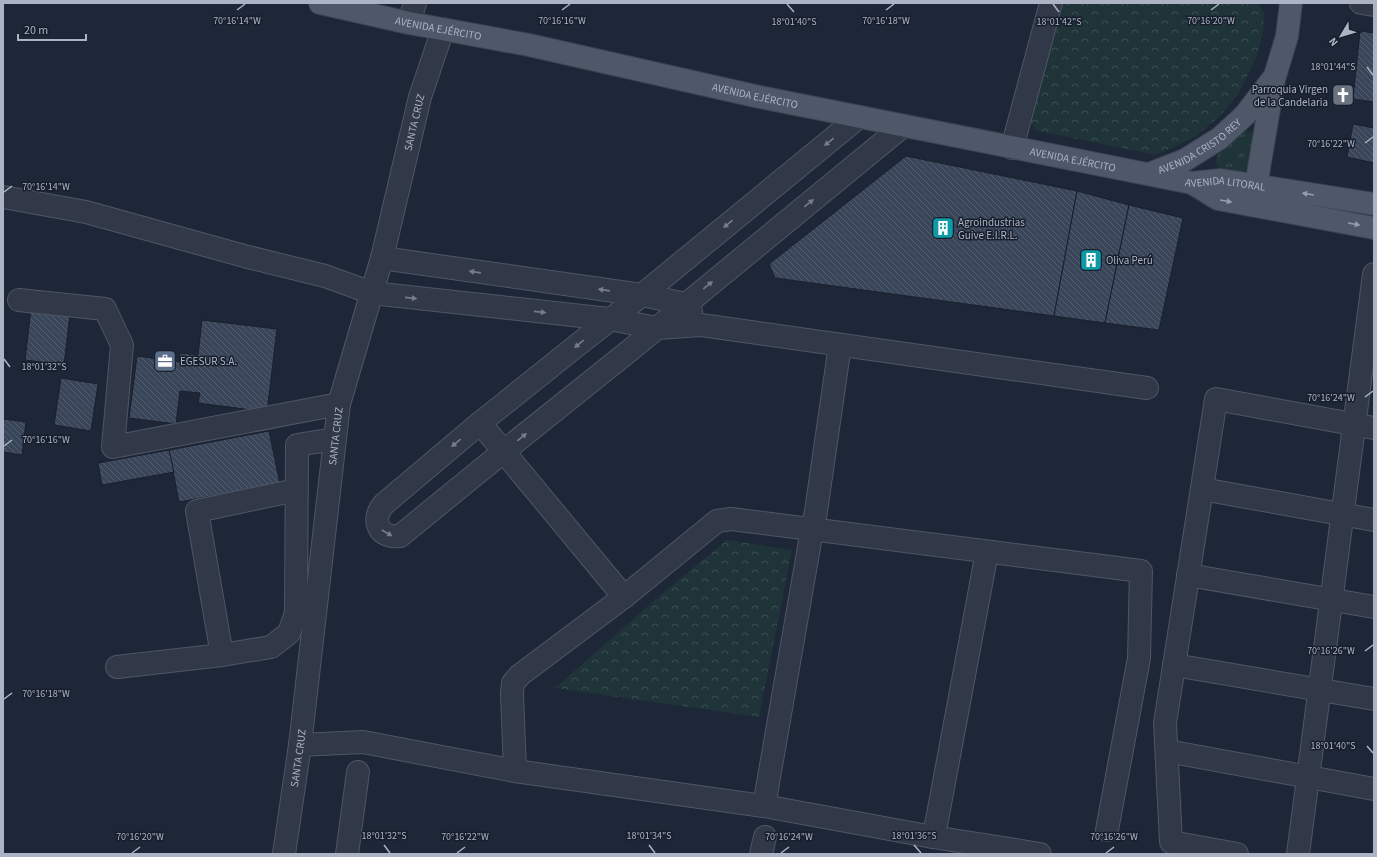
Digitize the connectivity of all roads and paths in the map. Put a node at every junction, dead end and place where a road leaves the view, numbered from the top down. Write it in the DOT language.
graph roads {
  1 [pos="320,3"];
  2 [pos="1051,3"];
  3 [pos="1291,3"];
  4 [pos="1362,3"];
  5 [pos="1374,5"];
  6 [pos="412,13"];
  7 [pos="443,29"];
  8 [pos="1275,76"];
  9 [pos="859,117"];
  10 [pos="903,126"];
  11 [pos="1012,148"];
  12 [pos="1149,174"];
  13 [pos="1192,183"];
  14 [pos="1256,186"];
  15 [pos="3,196"];
  16 [pos="1374,204"];
  17 [pos="1374,228"];
  18 [pos="382,258"];
  19 [pos="1374,274"];
  20 [pos="372,293"];
  21 [pos="642,295"];
  22 [pos="20,300"];
  23 [pos="686,304"];
  24 [pos="609,319"];
  25 [pos="701,325"];
  26 [pos="657,328"];
  27 [pos="1370,340"];
  28 [pos="840,345"];
  29 [pos="1147,388"];
  30 [pos="339,404"];
  31 [pos="480,423"];
  32 [pos="1364,427"];
  33 [pos="335,439"];
  34 [pos="503,452"];
  35 [pos="1202,489"];
  36 [pos="296,490"];
  37 [pos="1343,514"];
  38 [pos="1374,520"];
  39 [pos="812,530"];
  40 [pos="986,552"];
  41 [pos="1188,575"];
  42 [pos="624,597"];
  43 [pos="1332,599"];
  44 [pos="1374,607"];
  45 [pos="222,655"];
  46 [pos="1174,665"];
  47 [pos="117,667"];
  48 [pos="1320,690"];
  49 [pos="1374,699"];
  50 [pos="300,745"];
  51 [pos="1167,751"];
  52 [pos="515,771"];
  53 [pos="358,772"];
  54 [pos="1308,777"];
  55 [pos="1374,789"];
  56 [pos="764,806"];
  57 [pos="1107,830"];
  58 [pos="933,837"];
  59 [pos="284,854"];
  60 [pos="347,854"];
  61 [pos="1040,854"];
  62 [pos="1237,854"];
  63 [pos="1298,854"];
  1 -- 6 [label="main road, AVENIDA EJÉRCITO"];
  2 -- 11 [label="street"];
  3 -- 8 [label="main road, AVENIDA CRISTO REY"];
  4 -- 5 [label="street"];
  6 -- 7 [label="main road, AVENIDA EJÉRCITO"];
  7 -- 9 [label="main road, AVENIDA EJÉRCITO"];
  7 -- 18 [label="street, SANTA CRUZ"];
  8 -- 12 [label="main road, AVENIDA CRISTO REY"];
  8 -- 14 [label="main road, AVENIDA CRISTO REY"];
  9 -- 10 [label="main road, AVENIDA EJÉRCITO"];
  9 -- 21 [label="street, one-way"];
  10 -- 11 [label="main road, AVENIDA EJÉRCITO"];
  23 -- 10 [label="street, one-way"];
  11 -- 12 [label="main road, AVENIDA EJÉRCITO"];
  12 -- 13 [label="main road, AVENIDA EJÉRCITO"];
  13 -- 14 [label="main road, AVENIDA LITORAL"];
  13 -- 17 [label="main road, AVENIDA LITORAL, one-way"];
  16 -- 14 [label="main road, AVENIDA LITORAL, one-way"];
  15 -- 20 [label="street"];
  18 -- 20 [label="street, SANTA CRUZ"];
  21 -- 18 [label="street, one-way"];
  19 -- 27 [label="street"];
  20 -- 24 [label="street, one-way"];
  20 -- 30 [label="street, SANTA CRUZ"];
  21 -- 23 [label="street"];
  21 -- 24 [label="street"];
  22 -- 30 [label="street"];
  23 -- 25 [label="street"];
  23 -- 26 [label="street"];
  24 -- 26 [label="street"];
  24 -- 31 [label="street, one-way"];
  25 -- 26 [label="street"];
  25 -- 28 [label="street"];
  34 -- 26 [label="street, one-way"];
  27 -- 32 [label="street"];
  28 -- 29 [label="street"];
  28 -- 39 [label="street"];
  30 -- 33 [label="street, SANTA CRUZ"];
  31 -- 34 [label="street"];
  31 -- 34 [label="street, one-way"];
  32 -- 35 [label="street"];
  32 -- 37 [label="street"];
  33 -- 36 [label="street"];
  33 -- 50 [label="street, SANTA CRUZ"];
  34 -- 42 [label="street"];
  35 -- 37 [label="street"];
  35 -- 41 [label="street"];
  36 -- 45 [label="street"];
  36 -- 45 [label="street"];
  37 -- 38 [label="street"];
  37 -- 43 [label="street"];
  39 -- 40 [label="street"];
  39 -- 42 [label="street"];
  39 -- 56 [label="street"];
  40 -- 57 [label="street"];
  40 -- 58 [label="street"];
  41 -- 43 [label="street"];
  41 -- 46 [label="street"];
  42 -- 52 [label="street"];
  43 -- 44 [label="street"];
  43 -- 48 [label="street"];
  45 -- 47 [label="street"];
  46 -- 48 [label="street"];
  46 -- 51 [label="street"];
  48 -- 49 [label="street"];
  48 -- 54 [label="street"];
  50 -- 52 [label="street"];
  50 -- 59 [label="street, SANTA CRUZ"];
  51 -- 54 [label="street"];
  51 -- 62 [label="street"];
  52 -- 56 [label="street"];
  53 -- 60 [label="street"];
  54 -- 55 [label="street"];
  54 -- 63 [label="street"];
  56 -- 58 [label="street"];
  58 -- 61 [label="street"];
}
